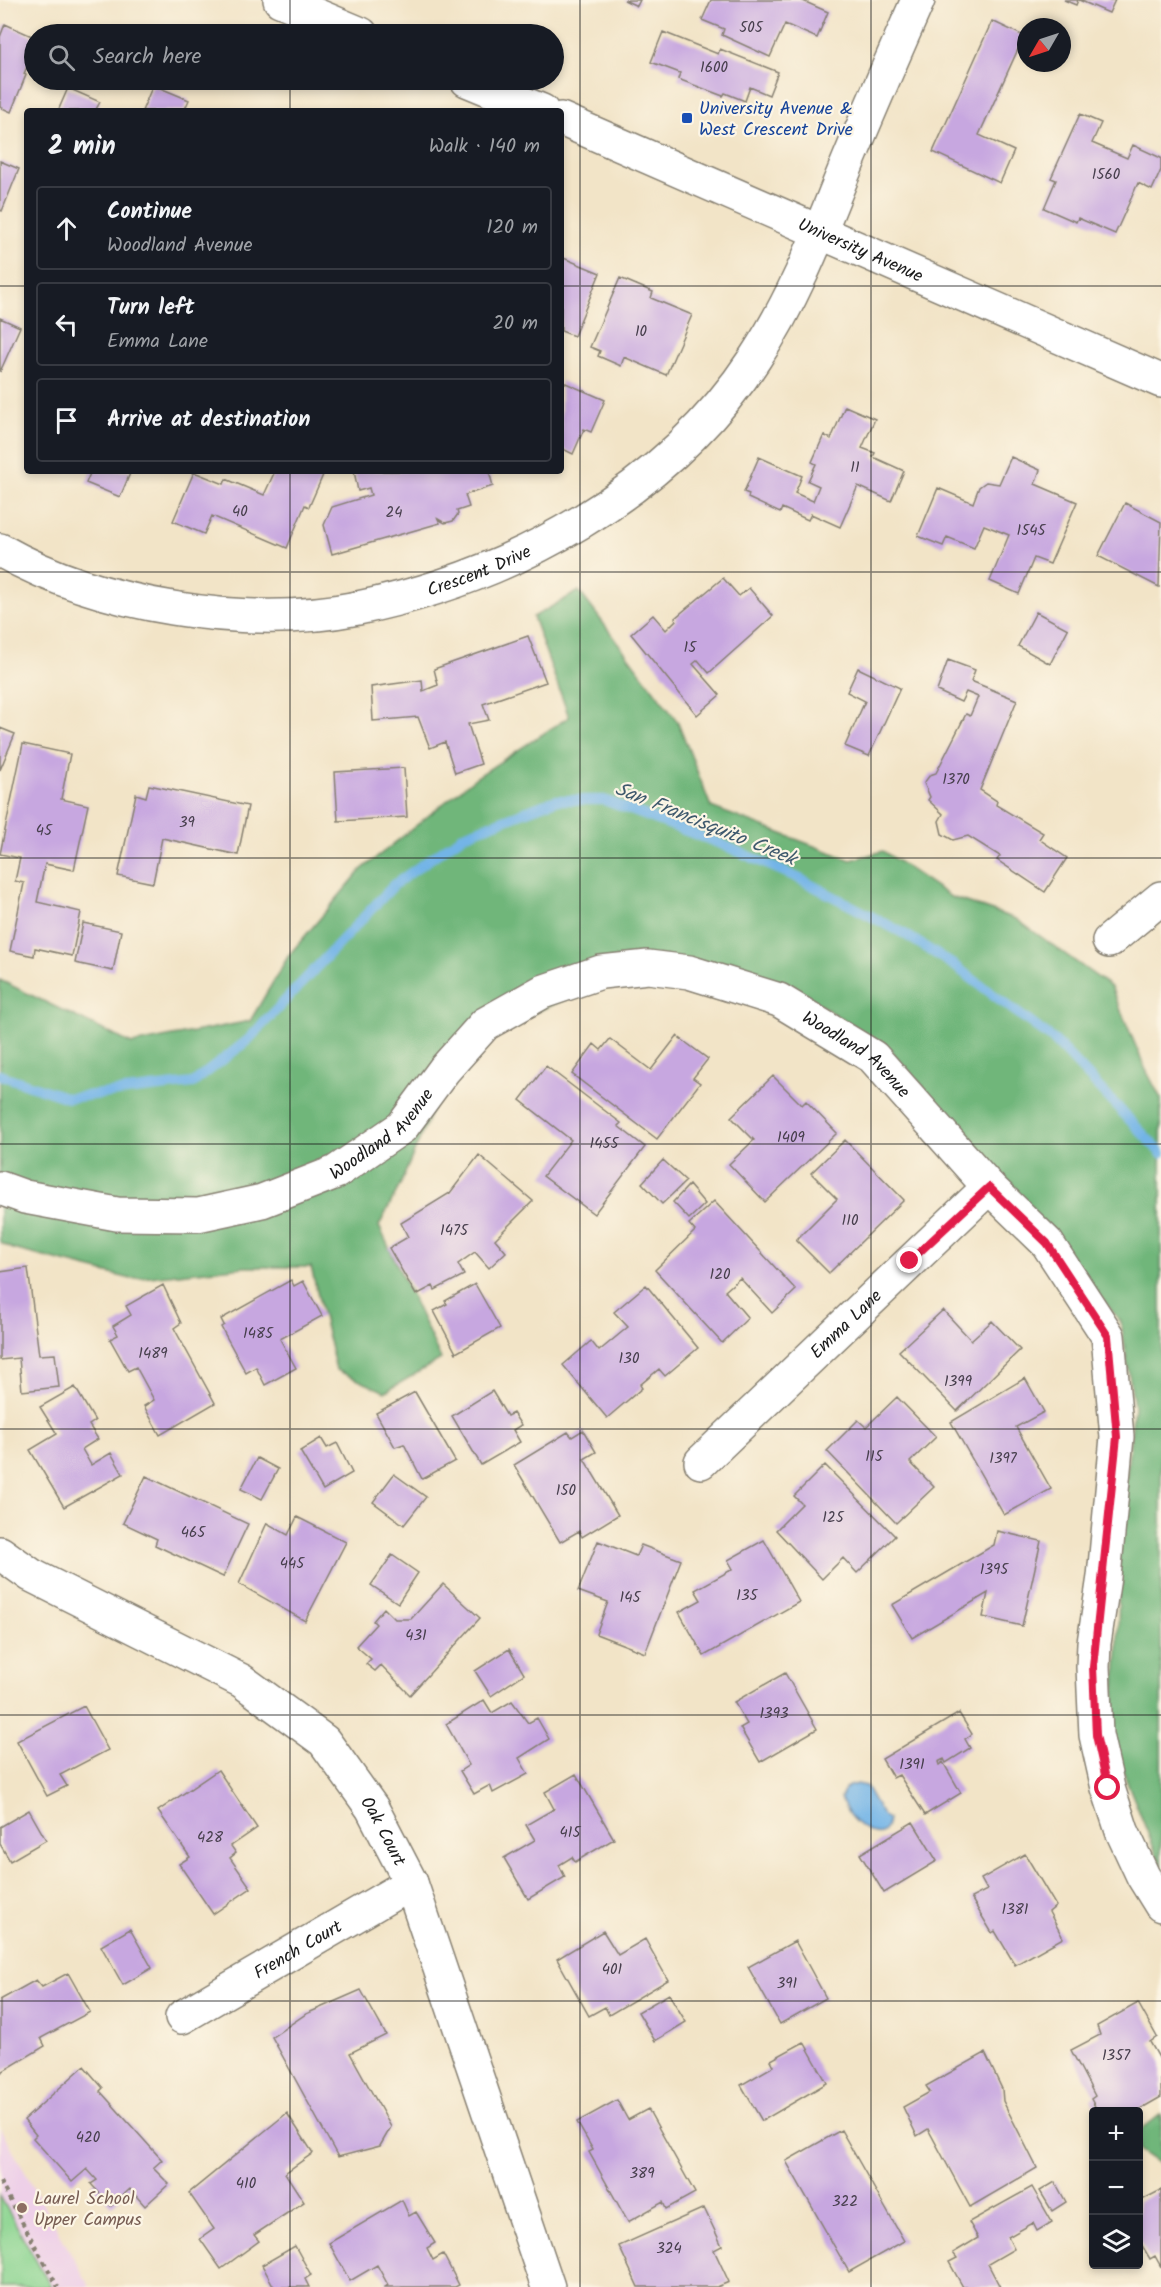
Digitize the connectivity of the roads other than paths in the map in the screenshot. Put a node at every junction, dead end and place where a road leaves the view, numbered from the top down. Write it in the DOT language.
graph roads {
  1 [pos="280,0"];
  2 [pos="918,0"];
  3 [pos="337,24"];
  4 [pos="491,90"];
  5 [pos="535,108"];
  6 [pos="564,120"];
  7 [pos="820,233"];
  8 [pos="1161,381"];
  9 [pos="0,550"];
  10 [pos="1161,898"];
  11 [pos="1108,941"];
  12 [pos="989,1187"];
  13 [pos="0,1188"];
  14 [pos="701,1462"];
  15 [pos="0,1553"];
  16 [pos="411,1883"];
  17 [pos="1161,1905"];
  18 [pos="182,2017"];
  19 [pos="548,2287"];
  1 -- 3 [label="street"];
  2 -- 7 [label="street, Crescent Drive"];
  4 -- 5 [label="street"];
  6 -- 7 [label="street, University Avenue"];
  7 -- 8 [label="street, University Avenue"];
  7 -- 9 [label="street, Crescent Drive"];
  10 -- 11 [label="street"];
  12 -- 13 [label="street, Woodland Avenue"];
  12 -- 14 [label="street, Emma Lane"];
  12 -- 17 [label="street, Woodland Avenue"];
  15 -- 16 [label="street, Oak Court"];
  16 -- 18 [label="street, French Court"];
  16 -- 19 [label="street, Oak Court"];
}
